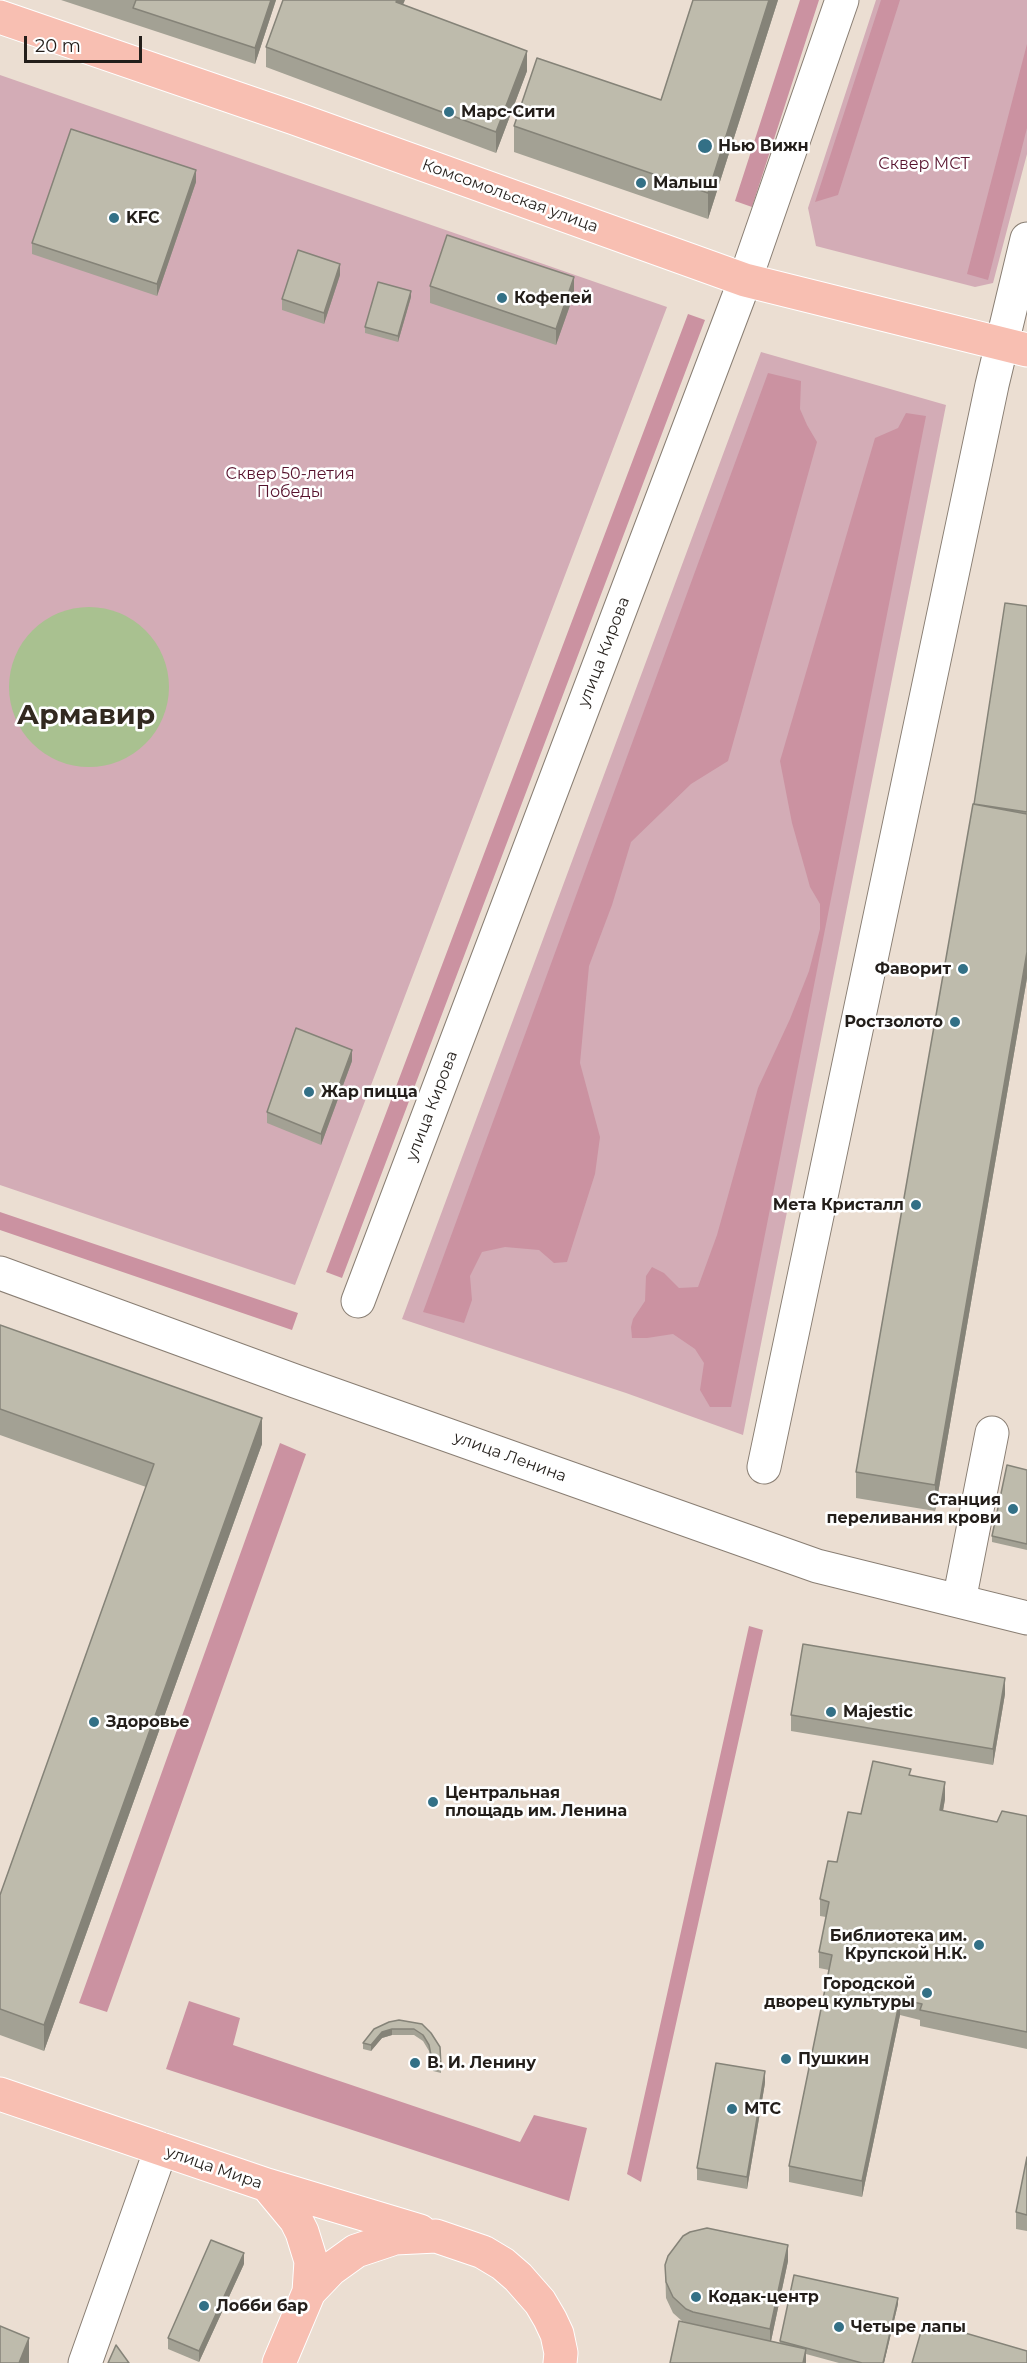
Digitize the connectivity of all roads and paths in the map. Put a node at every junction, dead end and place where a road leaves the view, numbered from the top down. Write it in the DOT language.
graph roads {
  1 [pos="842,0"];
  2 [pos="0,16"];
  3 [pos="1027,239"];
  4 [pos="745,280"];
  5 [pos="1014,347"];
  6 [pos="0,1273"];
  7 [pos="358,1301"];
  8 [pos="992,1433"];
  9 [pos="764,1467"];
  10 [pos="959,1601"];
  11 [pos="1027,1618"];
  12 [pos="0,2094"];
  13 [pos="161,2149"];
  14 [pos="267,2185"];
  15 [pos="436,2236"];
  16 [pos="309,2292"];
  17 [pos="85,2363"];
  18 [pos="279,2363"];
  19 [pos="560,2363"];
  1 -- 4 [label="street, улица Кирова"];
  2 -- 4 [label="main road, Комсомольская улица"];
  3 -- 5 [label="street"];
  4 -- 5 [label="main road, Комсомольская улица"];
  4 -- 7 [label="street, улица Кирова"];
  5 -- 9 [label="street"];
  6 -- 10 [label="street, улица Ленина"];
  8 -- 10 [label="street"];
  10 -- 11 [label="street, улица Ленина"];
  12 -- 13 [label="main road, улица Мира"];
  13 -- 14 [label="main road, улица Мира"];
  13 -- 17 [label="street"];
  14 -- 15 [label="main road"];
  14 -- 16 [label="main road, улица Мира"];
  15 -- 16 [label="main road"];
  15 -- 19 [label="main road"];
  16 -- 18 [label="main road"];
}
